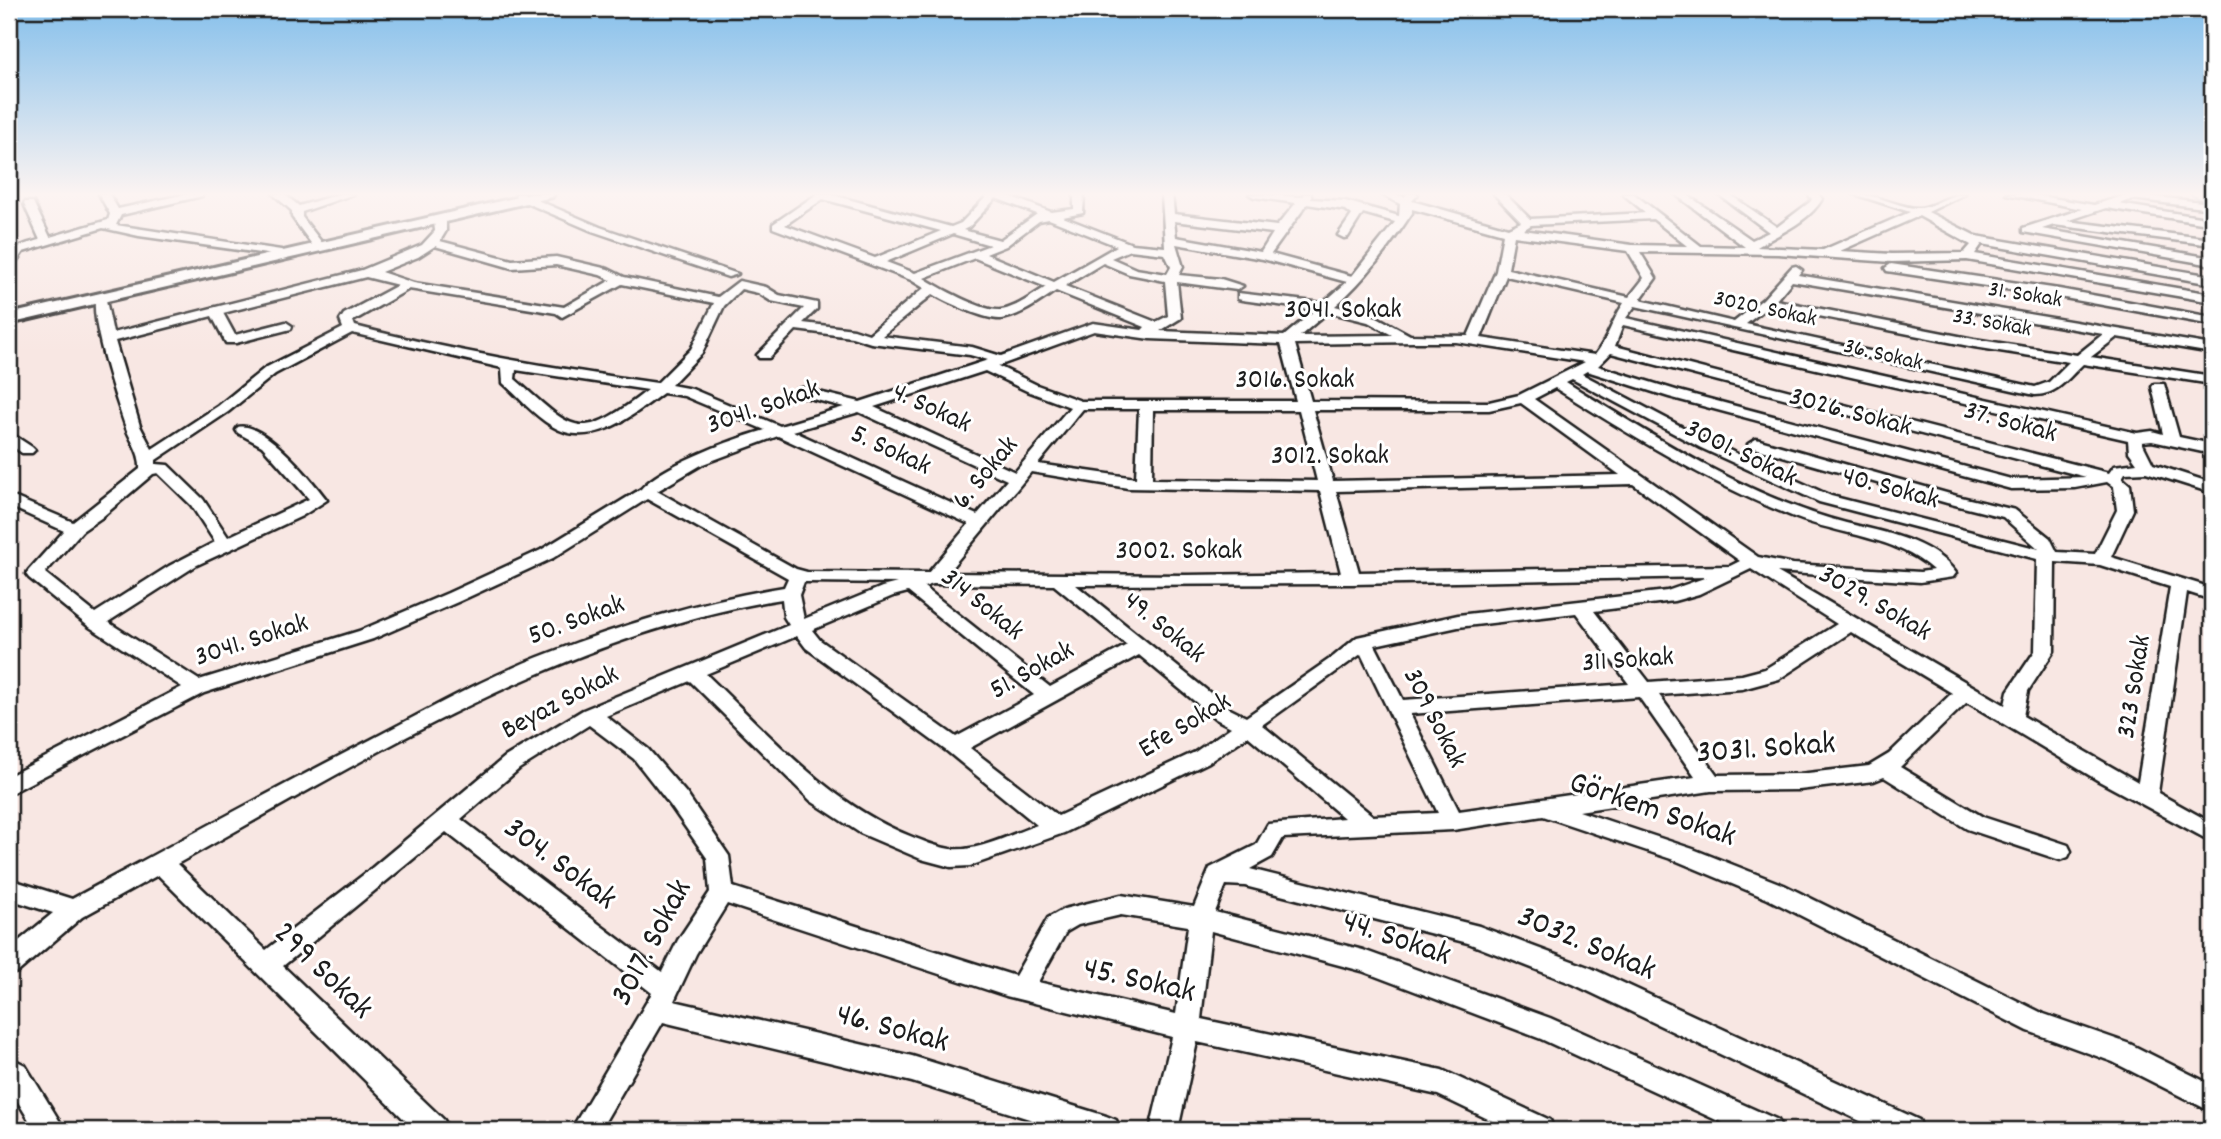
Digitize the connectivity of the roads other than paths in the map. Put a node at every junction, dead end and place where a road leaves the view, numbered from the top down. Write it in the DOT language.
graph roads {
  1 [pos="239,247"];
  2 [pos="312,247"];
  3 [pos="313,247"];
  4 [pos="425,247"];
  5 [pos="454,247"];
  6 [pos="651,247"];
  7 [pos="832,247"];
  8 [pos="910,247"];
  9 [pos="993,247"];
  10 [pos="1130,247"];
  11 [pos="1172,247"];
  12 [pos="1189,247"];
  13 [pos="1269,247"];
  14 [pos="1382,247"];
  15 [pos="1506,247"];
  16 [pos="1625,247"];
  17 [pos="1837,247"];
  18 [pos="1975,247"];
  19 [pos="2021,247"];
  20 [pos="2126,247"];
  21 [pos="1632,248"];
  22 [pos="1751,248"];
  23 [pos="1698,249"];
  24 [pos="14,251"];
  25 [pos="281,253"];
  26 [pos="975,254"];
  27 [pos="1264,256"];
  28 [pos="1817,256"];
  29 [pos="1967,256"];
  30 [pos="1947,257"];
  31 [pos="1103,258"];
  32 [pos="9,262"];
  33 [pos="2212,262"];
  34 [pos="874,263"];
  35 [pos="1502,271"];
  36 [pos="1925,272"];
  37 [pos="366,273"];
  38 [pos="732,274"];
  39 [pos="915,277"];
  40 [pos="1789,277"];
  41 [pos="1171,279"];
  42 [pos="620,280"];
  43 [pos="1354,280"];
  44 [pos="2212,280"];
  45 [pos="407,285"];
  46 [pos="1053,287"];
  47 [pos="932,288"];
  48 [pos="2212,298"];
  49 [pos="100,300"];
  50 [pos="721,301"];
  51 [pos="1634,301"];
  52 [pos="1767,302"];
  53 [pos="215,310"];
  54 [pos="1318,313"];
  55 [pos="9,314"];
  56 [pos="9,320"];
  57 [pos="1618,320"];
  58 [pos="2212,321"];
  59 [pos="286,326"];
  60 [pos="795,326"];
  61 [pos="1736,326"];
  62 [pos="1158,328"];
  63 [pos="350,329"];
  64 [pos="2113,333"];
  65 [pos="1138,335"];
  66 [pos="106,339"];
  67 [pos="871,339"];
  68 [pos="1287,340"];
  69 [pos="1409,340"];
  70 [pos="1473,340"];
  71 [pos="2212,349"];
  72 [pos="764,355"];
  73 [pos="2080,359"];
  74 [pos="1004,361"];
  75 [pos="1592,362"];
  76 [pos="509,365"];
  77 [pos="989,367"];
  78 [pos="2212,380"];
  79 [pos="1555,382"];
  80 [pos="1750,384"];
  81 [pos="2159,387"];
  82 [pos="661,388"];
  83 [pos="802,392"];
  84 [pos="1524,398"];
  85 [pos="1079,405"];
  86 [pos="1146,405"];
  87 [pos="861,407"];
  88 [pos="1306,407"];
  89 [pos="1736,411"];
  90 [pos="243,430"];
  91 [pos="778,430"];
  92 [pos="9,437"];
  93 [pos="2137,438"];
  94 [pos="2172,440"];
  95 [pos="1756,444"];
  96 [pos="2212,449"];
  97 [pos="27,450"];
  98 [pos="149,463"];
  99 [pos="2147,467"];
  100 [pos="1023,473"];
  101 [pos="2108,477"];
  102 [pos="1634,479"];
  103 [pos="1144,483"];
  104 [pos="2011,484"];
  105 [pos="1325,486"];
  106 [pos="2212,488"];
  107 [pos="647,492"];
  108 [pos="9,500"];
  109 [pos="2009,513"];
  110 [pos="980,523"];
  111 [pos="76,527"];
  112 [pos="224,544"];
  113 [pos="2046,556"];
  114 [pos="2101,560"];
  115 [pos="1753,562"];
  116 [pos="1732,571"];
  117 [pos="934,577"];
  118 [pos="1056,578"];
  119 [pos="1352,579"];
  120 [pos="794,583"];
  121 [pos="2179,584"];
  122 [pos="911,586"];
  123 [pos="2212,594"];
  124 [pos="1581,607"];
  125 [pos="94,622"];
  126 [pos="1850,624"];
  127 [pos="800,627"];
  128 [pos="1364,641"];
  129 [pos="1139,647"];
  130 [pos="692,673"];
  131 [pos="197,688"];
  132 [pos="1644,689"];
  133 [pos="1966,691"];
  134 [pos="1048,696"];
  135 [pos="1395,708"];
  136 [pos="590,715"];
  137 [pos="2012,718"];
  138 [pos="1247,724"];
  139 [pos="955,747"];
  140 [pos="1884,767"];
  141 [pos="1711,783"];
  142 [pos="9,786"];
  143 [pos="2147,797"];
  144 [pos="1540,807"];
  145 [pos="445,820"];
  146 [pos="1453,821"];
  147 [pos="1368,825"];
  148 [pos="1056,828"];
  149 [pos="2212,833"];
  150 [pos="2060,851"];
  151 [pos="161,863"];
  152 [pos="1218,875"];
  153 [pos="9,889"];
  154 [pos="722,893"];
  155 [pos="74,910"];
  156 [pos="1201,918"];
  157 [pos="9,964"];
  158 [pos="265,965"];
  159 [pos="1021,989"];
  160 [pos="661,999"];
  161 [pos="1188,1029"];
  162 [pos="11,1073"];
  163 [pos="2212,1099"];
  164 [pos="51,1130"];
  165 [pos="434,1130"];
  166 [pos="584,1130"];
  167 [pos="1106,1130"];
  168 [pos="1164,1130"];
  169 [pos="1540,1130"];
  170 [pos="1768,1130"];
  171 [pos="1909,1130"];
  1 -- 25 [label="street"];
  2 -- 25 [label="main road"];
  3 -- 49 [label="main road"];
  4 -- 37 [label="street"];
  5 -- 42 [label="street"];
  6 -- 38 [label="street"];
  7 -- 34 [label="street"];
  8 -- 34 [label="street"];
  9 -- 26 [label="street"];
  10 -- 31 [label="street"];
  11 -- 41 [label="street"];
  12 -- 27 [label="street"];
  13 -- 27 [label="street"];
  14 -- 43 [label="street"];
  15 -- 35 [label="street"];
  16 -- 21 [label="street"];
  17 -- 28 [label="street"];
  18 -- 29 [label="street"];
  19 -- 44 [label="street"];
  20 -- 33 [label="street"];
  21 -- 23 [label="street"];
  21 -- 51 [label="street"];
  22 -- 23 [label="street"];
  22 -- 28 [label="street"];
  24 -- 32 [label="street"];
  25 -- 55 [label="main road"];
  26 -- 39 [label="street"];
  26 -- 46 [label="street"];
  27 -- 43 [label="street"];
  28 -- 30 [label="street"];
  28 -- 36 [label="street"];
  28 -- 40 [label="street"];
  29 -- 30 [label="street"];
  29 -- 48 [label="street"];
  30 -- 36 [label="street"];
  31 -- 41 [label="street"];
  31 -- 46 [label="street"];
  34 -- 39 [label="street"];
  35 -- 51 [label="street, 3020. Sokak"];
  35 -- 70 [label="street"];
  36 -- 58 [label="street"];
  37 -- 45 [label="street"];
  37 -- 53 [label="street"];
  39 -- 47 [label="street"];
  40 -- 52 [label="street"];
  40 -- 64 [label="street, 31. Sokak"];
  41 -- 54 [label="street"];
  41 -- 62 [label="street"];
  42 -- 45 [label="street"];
  42 -- 50 [label="street"];
  43 -- 54 [label="street"];
  45 -- 63 [label="street"];
  46 -- 47 [label="street"];
  46 -- 62 [label="street"];
  47 -- 67 [label="street"];
  49 -- 56 [label="main road"];
  49 -- 66 [label="street"];
  50 -- 60 [label="street"];
  50 -- 82 [label="street"];
  51 -- 57 [label="street"];
  51 -- 61 [label="street, 3020. Sokak"];
  52 -- 61 [label="street"];
  52 -- 73 [label="street, 33. Sokak"];
  53 -- 59 [label="street"];
  53 -- 66 [label="street"];
  54 -- 68 [label="street"];
  54 -- 69 [label="street"];
  57 -- 75 [label="street"];
  57 -- 93 [label="street, 36. Sokak"];
  60 -- 67 [label="street"];
  60 -- 72 [label="street"];
  61 -- 73 [label="street, 3020. Sokak"];
  62 -- 65 [label="street"];
  63 -- 76 [label="street, 5. Sokak"];
  63 -- 98 [label="street"];
  64 -- 71 [label="street, 31. Sokak"];
  64 -- 73 [label="street, 3020. Sokak"];
  65 -- 68 [label="street, 3041. Sokak"];
  65 -- 74 [label="street, 3041. Sokak"];
  66 -- 98 [label="street"];
  67 -- 74 [label="street"];
  68 -- 69 [label="street, 3041. Sokak"];
  68 -- 88 [label="street"];
  69 -- 70 [label="street, 3041. Sokak"];
  70 -- 75 [label="street, 3041. Sokak"];
  73 -- 78 [label="street, 33. Sokak"];
  74 -- 77 [label="street, 3041. Sokak"];
  75 -- 79 [label="street, 3016. Sokak"];
  75 -- 80 [label="street, 37. Sokak"];
  75 -- 89 [label="street, 3026. Sokak"];
  75 -- 113 [label="street, 40. Sokak"];
  76 -- 82 [label="street, 5. Sokak"];
  76 -- 82 [label="street"];
  77 -- 85 [label="street, 3016. Sokak"];
  77 -- 87 [label="street, 3041. Sokak"];
  79 -- 84 [label="street, 3016. Sokak"];
  79 -- 115 [label="street, 3001. Sokak"];
  80 -- 89 [label="street"];
  80 -- 101 [label="street, 37. Sokak"];
  81 -- 94 [label="street"];
  82 -- 91 [label="street, 5. Sokak"];
  83 -- 87 [label="street, 4. Sokak"];
  84 -- 88 [label="street, 3016. Sokak"];
  84 -- 102 [label="street, 3029. Sokak"];
  85 -- 86 [label="street, 3016. Sokak"];
  85 -- 100 [label="street, 6. Sokak"];
  86 -- 88 [label="street, 3016. Sokak"];
  86 -- 103 [label="street"];
  87 -- 91 [label="street, 3041. Sokak"];
  87 -- 100 [label="street, 4. Sokak"];
  88 -- 105 [label="street"];
  89 -- 104 [label="street, 3026. Sokak"];
  90 -- 112 [label="street"];
  91 -- 107 [label="street, 3041. Sokak"];
  91 -- 110 [label="street, 5. Sokak"];
  92 -- 97 [label="street"];
  93 -- 94 [label="street, 36. Sokak"];
  93 -- 99 [label="street"];
  94 -- 96 [label="street, 36. Sokak"];
  95 -- 109 [label="street"];
  98 -- 111 [label="street"];
  98 -- 112 [label="street"];
  99 -- 101 [label="street, 3026. Sokak"];
  99 -- 106 [label="street"];
  100 -- 103 [label="street, 3012. Sokak"];
  100 -- 110 [label="street, 6. Sokak"];
  101 -- 104 [label="street, 3026. Sokak"];
  101 -- 114 [label="street"];
  102 -- 105 [label="street, 3012. Sokak"];
  102 -- 115 [label="street, 3029. Sokak"];
  103 -- 105 [label="street, 3012. Sokak"];
  104 -- 109 [label="street"];
  105 -- 119 [label="street"];
  107 -- 120 [label="street, 3002. Sokak"];
  107 -- 131 [label="street, 3041. Sokak"];
  108 -- 111 [label="street"];
  109 -- 113 [label="street"];
  110 -- 117 [label="street, 6. Sokak"];
  111 -- 125 [label="street"];
  112 -- 125 [label="street"];
  113 -- 114 [label="street, 40. Sokak"];
  113 -- 137 [label="street"];
  114 -- 121 [label="street, 40. Sokak"];
  115 -- 116 [label="street, Efe Sokak"];
  115 -- 126 [label="street, 3029. Sokak"];
  116 -- 119 [label="street, 3002. Sokak"];
  116 -- 124 [label="street, Efe Sokak"];
  117 -- 118 [label="street, 3002. Sokak"];
  117 -- 120 [label="street, 3002. Sokak"];
  117 -- 122 [label="street, Beyaz Sokak"];
  118 -- 119 [label="street, 3002. Sokak"];
  118 -- 129 [label="street, 49. Sokak"];
  120 -- 127 [label="street"];
  120 -- 151 [label="street, 50. Sokak"];
  121 -- 123 [label="street, 40. Sokak"];
  121 -- 143 [label="street, 323 Sokak"];
  122 -- 127 [label="street, Beyaz Sokak"];
  122 -- 134 [label="street, 314 Sokak"];
  124 -- 128 [label="street, Efe Sokak"];
  124 -- 132 [label="street"];
  125 -- 131 [label="street"];
  126 -- 132 [label="street, 311 Sokak"];
  126 -- 133 [label="street, 3029. Sokak"];
  127 -- 130 [label="street, Beyaz Sokak"];
  127 -- 139 [label="street"];
  128 -- 135 [label="street, 309 Sokak"];
  128 -- 138 [label="street, Efe Sokak"];
  129 -- 134 [label="street, 51. Sokak"];
  129 -- 138 [label="street, 49. Sokak"];
  130 -- 136 [label="street, Beyaz Sokak"];
  130 -- 148 [label="street, Efe Sokak"];
  131 -- 142 [label="street, 3041. Sokak"];
  132 -- 135 [label="street, 311 Sokak"];
  132 -- 141 [label="street"];
  133 -- 137 [label="street, 3029. Sokak"];
  133 -- 140 [label="street, 3031. Sokak"];
  134 -- 139 [label="street, 51. Sokak"];
  135 -- 146 [label="street, 309 Sokak"];
  136 -- 145 [label="street, Beyaz Sokak"];
  136 -- 154 [label="street, 3017. Sokak"];
  137 -- 143 [label="street, 3029. Sokak"];
  138 -- 147 [label="street, 49. Sokak"];
  138 -- 148 [label="street, Efe Sokak"];
  139 -- 148 [label="street"];
  140 -- 141 [label="street, 3031. Sokak"];
  140 -- 150 [label="street"];
  141 -- 144 [label="street, 3031. Sokak"];
  143 -- 149 [label="street, 3029. Sokak"];
  144 -- 146 [label="street, Görkem Sokak"];
  144 -- 163 [label="street, Görkem Sokak"];
  145 -- 158 [label="street, Beyaz Sokak"];
  145 -- 160 [label="street, 304. Sokak"];
  146 -- 147 [label="street, Görkem Sokak"];
  147 -- 152 [label="street, Görkem Sokak"];
  151 -- 155 [label="street, 50. Sokak"];
  151 -- 158 [label="street, 299 Sokak"];
  152 -- 156 [label="street"];
  152 -- 171 [label="street, 3032. Sokak"];
  153 -- 155 [label="street"];
  154 -- 159 [label="street, 45. Sokak"];
  154 -- 160 [label="street, 3017. Sokak"];
  155 -- 157 [label="street, 50. Sokak"];
  156 -- 159 [label="street, 44. Sokak"];
  156 -- 161 [label="street"];
  156 -- 170 [label="street, 44. Sokak"];
  158 -- 165 [label="street, 299 Sokak"];
  159 -- 161 [label="street, 45. Sokak"];
  160 -- 166 [label="street, 3017. Sokak"];
  160 -- 167 [label="street, 46. Sokak"];
  161 -- 168 [label="street"];
  161 -- 169 [label="street, 45. Sokak"];
  162 -- 164 [label="street"];
}
